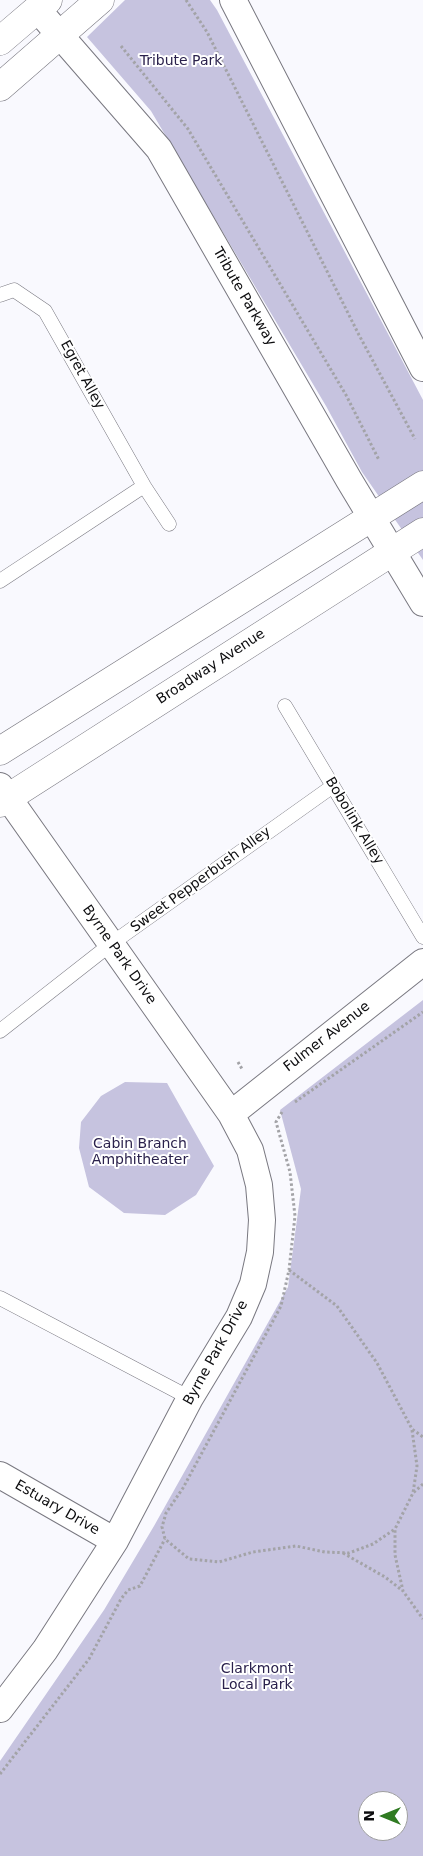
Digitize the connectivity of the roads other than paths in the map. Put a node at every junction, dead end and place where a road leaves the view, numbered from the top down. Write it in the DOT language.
graph roads {
  1 [pos="100,0"];
  2 [pos="233,0"];
  3 [pos="43,5"];
  4 [pos="61,36"];
  5 [pos="0,40"];
  6 [pos="0,87"];
  7 [pos="0,295"];
  8 [pos="423,368"];
  9 [pos="423,484"];
  10 [pos="144,486"];
  11 [pos="372,519"];
  12 [pos="169,524"];
  13 [pos="423,532"];
  14 [pos="391,551"];
  15 [pos="0,581"];
  16 [pos="423,603"];
  17 [pos="285,706"];
  18 [pos="0,751"];
  19 [pos="333,786"];
  20 [pos="3,795"];
  21 [pos="423,937"];
  22 [pos="111,944"];
  23 [pos="423,962"];
  24 [pos="0,1031"];
  25 [pos="231,1114"];
  26 [pos="0,1298"];
  27 [pos="190,1398"];
  28 [pos="0,1476"];
  29 [pos="115,1541"];
  30 [pos="0,1709"];
  1 -- 4 [label="street"];
  2 -- 8 [label="street"];
  3 -- 4 [label="street, Tribute Parkway"];
  3 -- 5 [label="street"];
  4 -- 6 [label="street"];
  4 -- 11 [label="street, Tribute Parkway"];
  7 -- 10 [label="lane, Egret Alley"];
  9 -- 11 [label="street"];
  10 -- 12 [label="lane, Egret Alley"];
  10 -- 15 [label="lane"];
  11 -- 14 [label="street, Tribute Parkway"];
  11 -- 18 [label="street"];
  13 -- 14 [label="street, Broadway Avenue"];
  14 -- 16 [label="street, Tribute Parkway"];
  14 -- 20 [label="street, Broadway Avenue"];
  17 -- 19 [label="lane, Bobolink Alley"];
  19 -- 21 [label="lane, Bobolink Alley"];
  19 -- 22 [label="lane, Sweet Pepperbush Alley"];
  20 -- 22 [label="street, Byrne Park Drive"];
  22 -- 24 [label="lane, Sweet Pepperbush Alley"];
  22 -- 25 [label="street, Byrne Park Drive"];
  23 -- 25 [label="street, Fulmer Avenue"];
  25 -- 27 [label="street, Byrne Park Drive"];
  26 -- 27 [label="lane"];
  27 -- 29 [label="street, Byrne Park Drive"];
  28 -- 29 [label="street, Estuary Drive"];
  29 -- 30 [label="street, Byrne Park Drive"];
}
